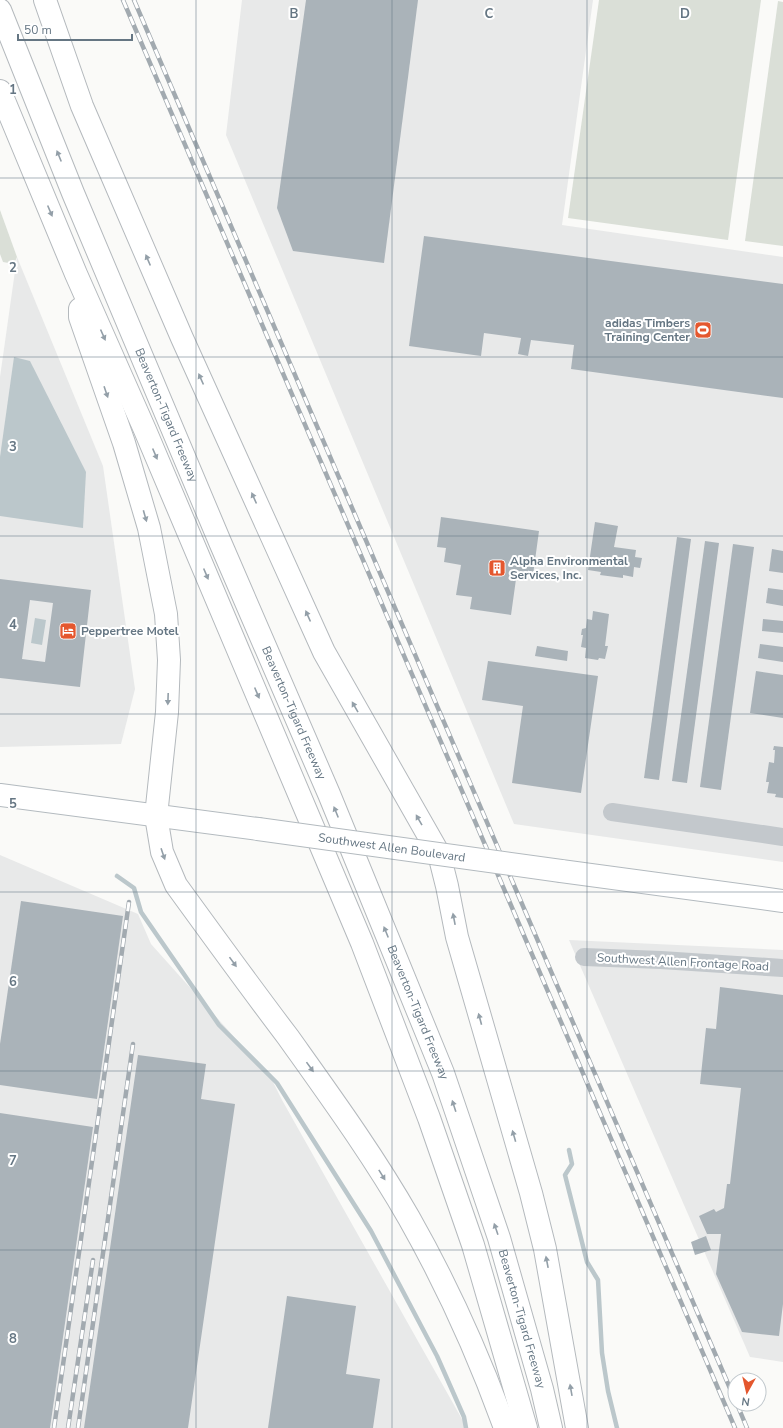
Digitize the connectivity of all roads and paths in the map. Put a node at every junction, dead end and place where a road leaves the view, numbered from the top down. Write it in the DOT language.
graph roads {
  1 [pos="45,0"];
  2 [pos="0,10"];
  3 [pos="0,91"];
  4 [pos="76,274"];
  5 [pos="0,795"];
  6 [pos="612,812"];
  7 [pos="156,816"];
  8 [pos="783,837"];
  9 [pos="439,854"];
  10 [pos="783,901"];
  11 [pos="584,957"];
  12 [pos="783,968"];
  13 [pos="505,1428"];
  14 [pos="526,1428"];
  15 [pos="551,1428"];
  16 [pos="577,1428"];
  9 -- 1 [label="main road, one-way"];
  15 -- 2 [label="main road, Beaverton-Tigard Freeway, one-way"];
  3 -- 4 [label="main road, one-way"];
  4 -- 7 [label="main road, one-way"];
  4 -- 14 [label="main road, one-way"];
  5 -- 7 [label="main road, Southwest Allen Boulevard"];
  6 -- 8 [label="street"];
  7 -- 9 [label="main road, Southwest Allen Boulevard, bridge"];
  7 -- 13 [label="main road, one-way"];
  9 -- 10 [label="main road, Southwest Allen Boulevard, bridge"];
  16 -- 9 [label="main road, one-way"];
  11 -- 12 [label="street, Southwest Allen Frontage Road"];
}
